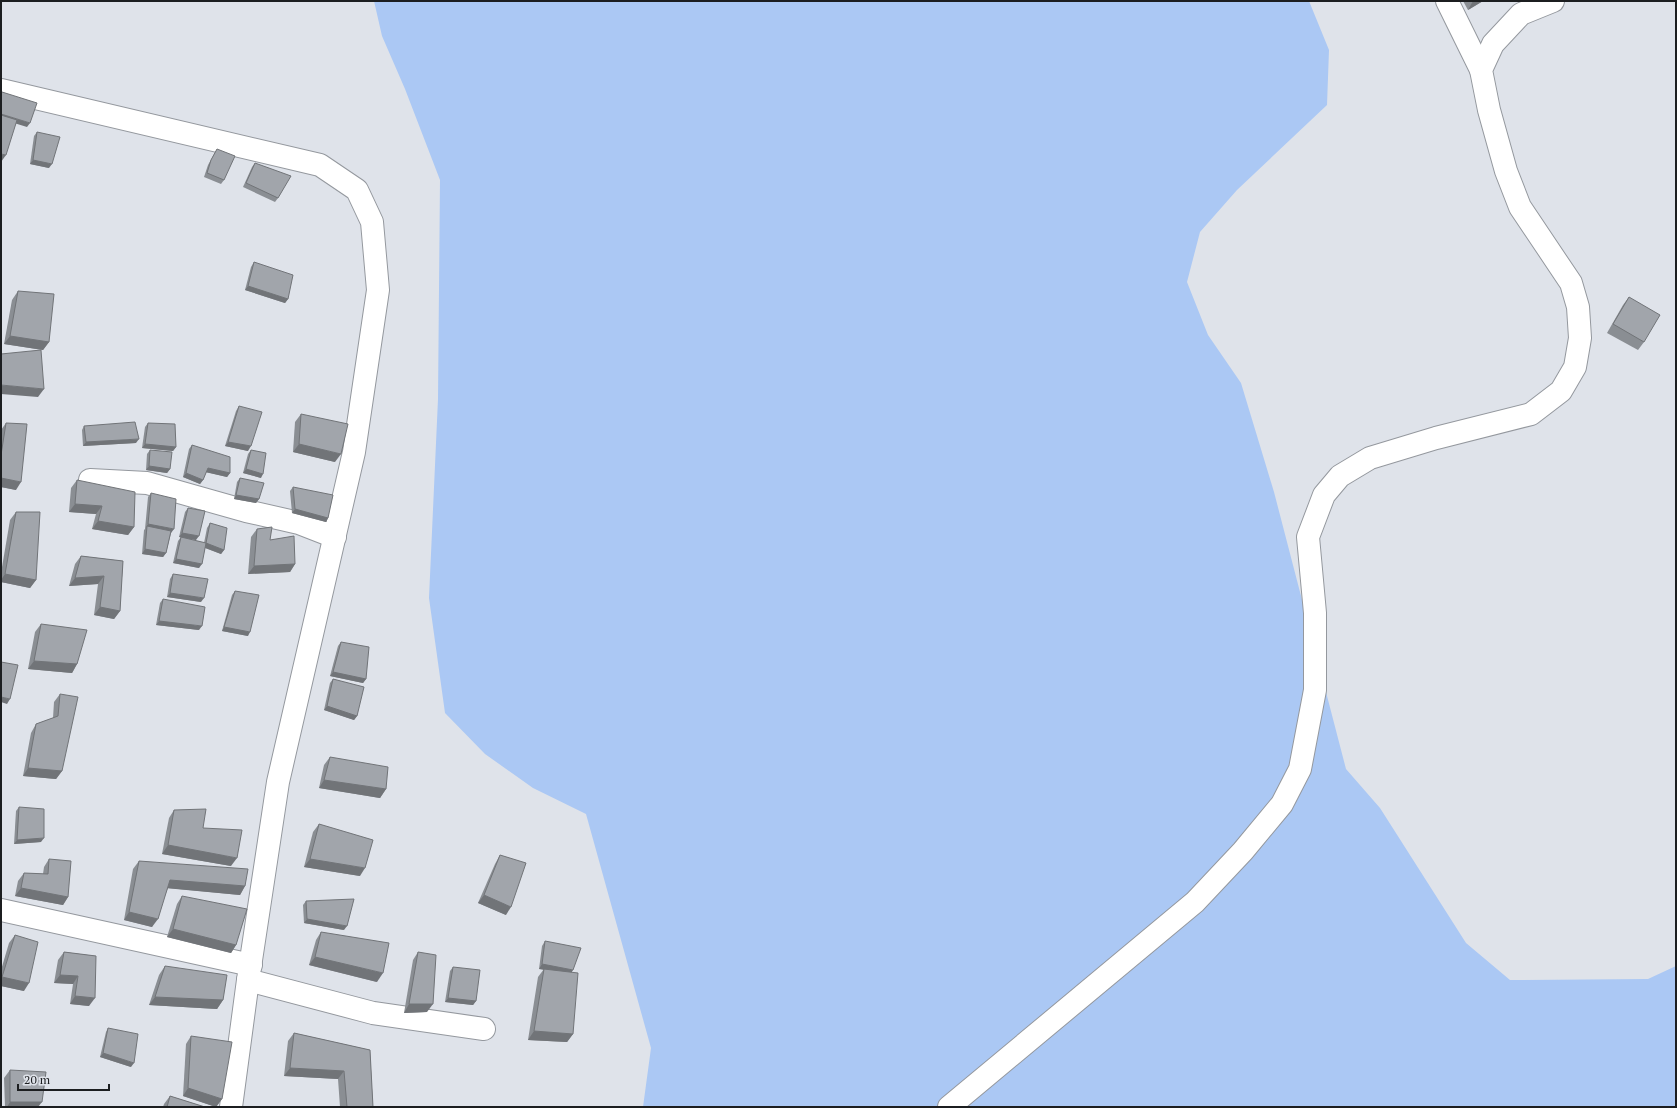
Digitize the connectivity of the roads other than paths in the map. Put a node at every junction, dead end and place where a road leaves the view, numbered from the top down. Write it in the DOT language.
graph roads {
  1 [pos="1447,1"];
  2 [pos="1553,1"];
  3 [pos="1481,70"];
  4 [pos="1,90"];
  5 [pos="90,480"];
  6 [pos="335,537"];
  7 [pos="1,910"];
  8 [pos="250,973"];
  9 [pos="484,1029"];
  10 [pos="231,1107"];
  11 [pos="949,1107"];
  1 -- 3 [label="street"];
  2 -- 3 [label="street"];
  3 -- 11 [label="street"];
  4 -- 6 [label="street"];
  5 -- 6 [label="street"];
  6 -- 8 [label="street"];
  7 -- 8 [label="street"];
  8 -- 9 [label="street"];
  8 -- 10 [label="street"];
}
